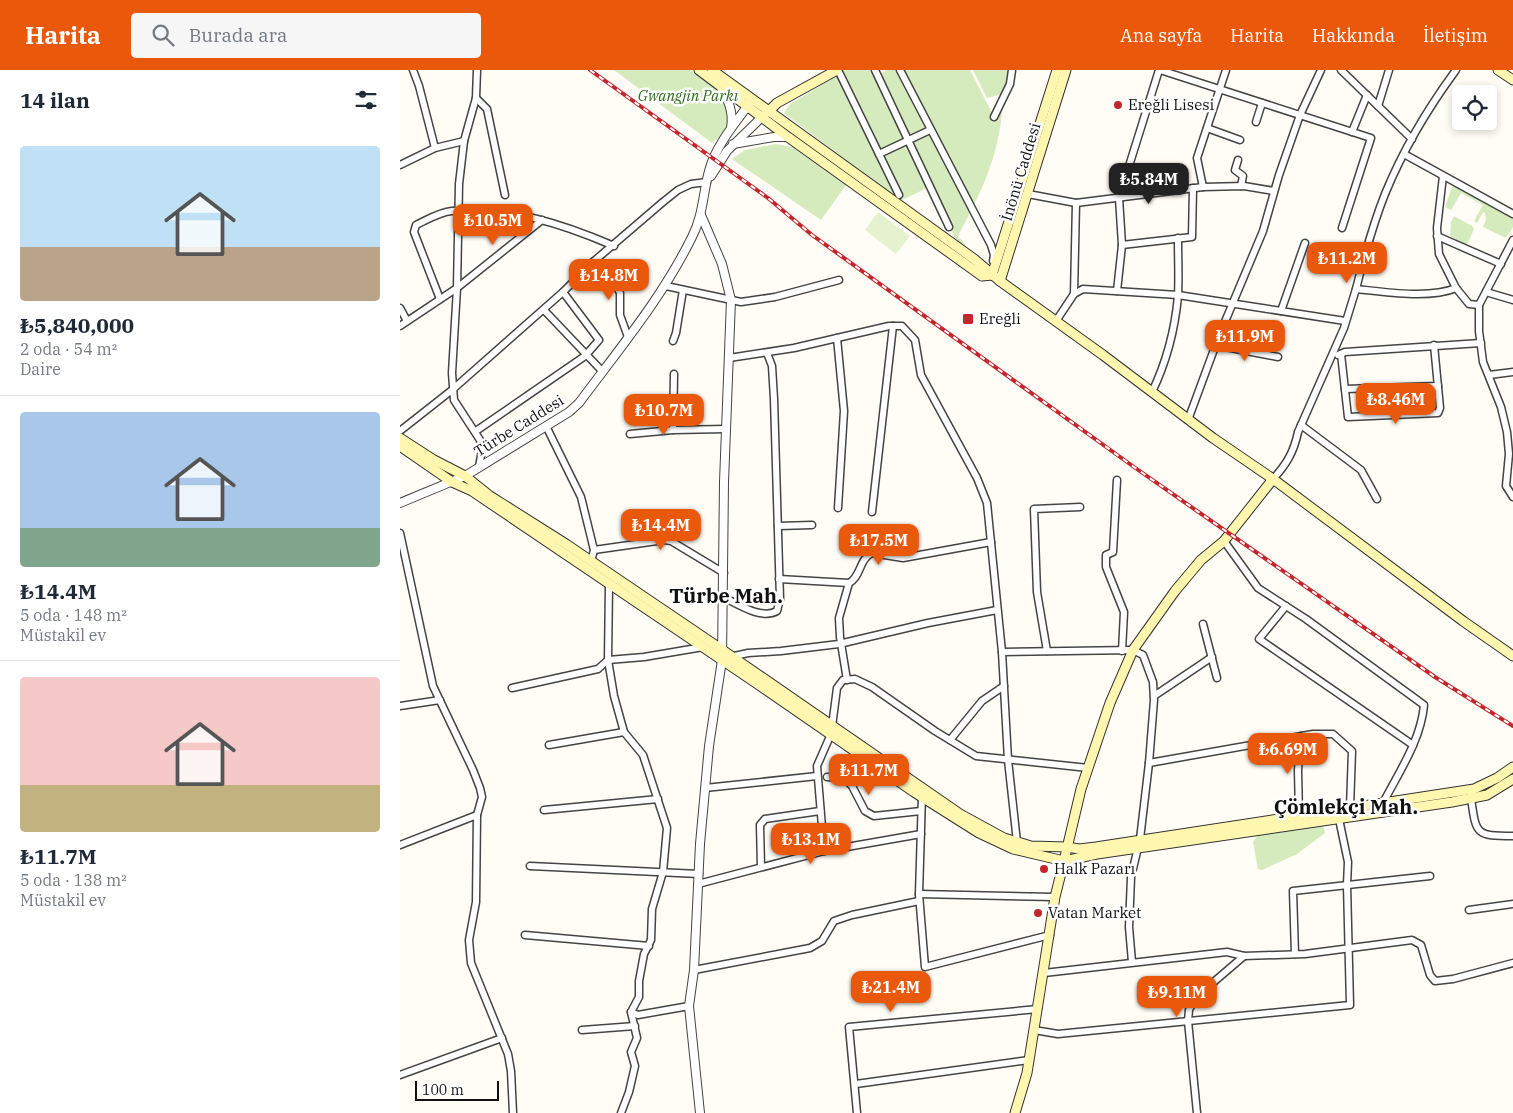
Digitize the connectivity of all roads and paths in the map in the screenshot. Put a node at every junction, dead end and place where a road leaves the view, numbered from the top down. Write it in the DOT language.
graph roads {
  1 [pos="412,70"];
  2 [pos="476,70"];
  3 [pos="699,70"];
  4 [pos="712,70"];
  5 [pos="838,70"];
  6 [pos="875,70"];
  7 [pos="900,70"];
  8 [pos="1012,70"];
  9 [pos="1057,70"];
  10 [pos="1066,70"];
  11 [pos="1160,70"];
  12 [pos="1226,70"];
  13 [pos="1321,70"];
  14 [pos="1341,70"];
  15 [pos="1389,70"];
  16 [pos="1456,70"];
  17 [pos="1498,70"];
  18 [pos="1513,80"];
  19 [pos="720,85"];
  20 [pos="1220,89"];
  21 [pos="1367,95"];
  22 [pos="476,98"];
  23 [pos="750,103"];
  24 [pos="1262,103"];
  25 [pos="1378,106"];
  26 [pos="764,114"];
  27 [pos="1300,115"];
  28 [pos="994,117"];
  29 [pos="1256,122"];
  30 [pos="1207,128"];
  31 [pos="730,130"];
  32 [pos="930,130"];
  33 [pos="1352,132"];
  34 [pos="788,137"];
  35 [pos="1412,139"];
  36 [pos="1240,140"];
  37 [pos="464,141"];
  38 [pos="908,141"];
  39 [pos="733,144"];
  40 [pos="435,148"];
  41 [pos="879,154"];
  42 [pos="1404,154"];
  43 [pos="1238,160"];
  44 [pos="400,165"];
  45 [pos="1443,176"];
  46 [pos="707,182"];
  47 [pos="1241,186"];
  48 [pos="1203,187"];
  49 [pos="1193,188"];
  50 [pos="1274,191"];
  51 [pos="899,194"];
  52 [pos="1028,194"];
  53 [pos="505,195"];
  54 [pos="1119,198"];
  55 [pos="1076,202"];
  56 [pos="459,211"];
  57 [pos="1513,214"];
  58 [pos="701,215"];
  59 [pos="542,220"];
  60 [pos="949,227"];
  61 [pos="1342,228"];
  62 [pos="1437,236"];
  63 [pos="1178,238"];
  64 [pos="1513,240"];
  65 [pos="1306,243"];
  66 [pos="1122,245"];
  67 [pos="614,246"];
  68 [pos="593,262"];
  69 [pos="1500,264"];
  70 [pos="992,275"];
  71 [pos="839,280"];
  72 [pos="1000,281"];
  73 [pos="666,286"];
  74 [pos="457,288"];
  75 [pos="1456,288"];
  76 [pos="1356,289"];
  77 [pos="683,290"];
  78 [pos="1117,291"];
  79 [pos="563,292"];
  80 [pos="1486,292"];
  81 [pos="1074,294"];
  82 [pos="1178,295"];
  83 [pos="440,299"];
  84 [pos="731,300"];
  85 [pos="1513,300"];
  86 [pos="1232,303"];
  87 [pos="1479,305"];
  88 [pos="400,308"];
  89 [pos="544,310"];
  90 [pos="1281,311"];
  91 [pos="407,321"];
  92 [pos="1056,321"];
  93 [pos="1345,321"];
  94 [pos="400,326"];
  95 [pos="893,326"];
  96 [pos="628,337"];
  97 [pos="836,338"];
  98 [pos="672,341"];
  99 [pos="1481,343"];
  100 [pos="1215,345"];
  101 [pos="1434,345"];
  102 [pos="767,353"];
  103 [pos="587,354"];
  104 [pos="1341,354"];
  105 [pos="1278,357"];
  106 [pos="1331,357"];
  107 [pos="729,358"];
  108 [pos="602,371"];
  109 [pos="1513,372"];
  110 [pos="674,374"];
  111 [pos="1488,375"];
  112 [pos="1438,386"];
  113 [pos="1344,389"];
  114 [pos="452,390"];
  115 [pos="1152,392"];
  116 [pos="1188,420"];
  117 [pos="546,426"];
  118 [pos="1301,426"];
  119 [pos="726,429"];
  120 [pos="672,430"];
  121 [pos="400,431"];
  122 [pos="476,431"];
  123 [pos="630,434"];
  124 [pos="400,438"];
  125 [pos="1510,443"];
  126 [pos="400,446"];
  127 [pos="479,467"];
  128 [pos="465,476"];
  129 [pos="1273,479"];
  130 [pos="1117,480"];
  131 [pos="452,482"];
  132 [pos="1511,493"];
  133 [pos="1376,499"];
  134 [pos="400,503"];
  135 [pos="838,508"];
  136 [pos="1080,508"];
  137 [pos="872,512"];
  138 [pos="812,525"];
  139 [pos="778,526"];
  140 [pos="400,533"];
  141 [pos="1224,541"];
  142 [pos="991,542"];
  143 [pos="594,550"];
  144 [pos="591,562"];
  145 [pos="724,573"];
  146 [pos="779,579"];
  147 [pos="849,583"];
  148 [pos="609,584"];
  149 [pos="723,597"];
  150 [pos="1441,604"];
  151 [pos="1286,606"];
  152 [pos="997,610"];
  153 [pos="1203,624"];
  154 [pos="841,643"];
  155 [pos="703,647"];
  156 [pos="721,649"];
  157 [pos="1133,650"];
  158 [pos="1513,650"];
  159 [pos="1047,651"];
  160 [pos="1122,651"];
  161 [pos="1002,652"];
  162 [pos="1513,656"];
  163 [pos="732,657"];
  164 [pos="1212,657"];
  165 [pos="608,660"];
  166 [pos="722,660"];
  167 [pos="1217,678"];
  168 [pos="846,680"];
  169 [pos="1004,686"];
  170 [pos="512,688"];
  171 [pos="1154,696"];
  172 [pos="440,700"];
  173 [pos="400,706"];
  174 [pos="832,730"];
  175 [pos="624,732"];
  176 [pos="1301,736"];
  177 [pos="950,740"];
  178 [pos="549,745"];
  179 [pos="1413,745"];
  180 [pos="1008,760"];
  181 [pos="1149,763"];
  182 [pos="1513,767"];
  183 [pos="1088,768"];
  184 [pos="817,776"];
  185 [pos="827,777"];
  186 [pos="1513,779"];
  187 [pos="705,788"];
  188 [pos="922,792"];
  189 [pos="1470,798"];
  190 [pos="658,799"];
  191 [pos="1383,803"];
  192 [pos="1350,808"];
  193 [pos="544,810"];
  194 [pos="820,811"];
  195 [pos="922,811"];
  196 [pos="477,815"];
  197 [pos="1299,816"];
  198 [pos="1339,819"];
  199 [pos="921,834"];
  200 [pos="1513,836"];
  201 [pos="1017,842"];
  202 [pos="1139,844"];
  203 [pos="400,845"];
  204 [pos="1068,846"];
  205 [pos="824,851"];
  206 [pos="1064,861"];
  207 [pos="530,866"];
  208 [pos="761,867"];
  209 [pos="663,872"];
  210 [pos="699,874"];
  211 [pos="1430,876"];
  212 [pos="698,884"];
  213 [pos="1347,885"];
  214 [pos="1056,897"];
  215 [pos="919,898"];
  216 [pos="1513,904"];
  217 [pos="1469,910"];
  218 [pos="525,935"];
  219 [pos="1050,935"];
  220 [pos="649,946"];
  221 [pos="1349,948"];
  222 [pos="1295,954"];
  223 [pos="1244,956"];
  224 [pos="1132,962"];
  225 [pos="1513,963"];
  226 [pos="694,970"];
  227 [pos="1044,973"];
  228 [pos="689,1006"];
  229 [pos="1038,1010"];
  230 [pos="632,1012"];
  231 [pos="1188,1021"];
  232 [pos="635,1026"];
  233 [pos="582,1030"];
  234 [pos="1034,1030"];
  235 [pos="502,1038"];
  236 [pos="1029,1060"];
  237 [pos="400,1075"];
  238 [pos="856,1084"];
  239 [pos="514,1113"];
  240 [pos="621,1113"];
  241 [pos="700,1113"];
  242 [pos="857,1113"];
  243 [pos="1015,1113"];
  244 [pos="1197,1113"];
  1 -- 40 [label="street"];
  2 -- 22 [label="street"];
  3 -- 19 [label="main road"];
  4 -- 23 [label="main road"];
  5 -- 26 [label="main road"];
  5 -- 41 [label="street"];
  6 -- 38 [label="street"];
  7 -- 32 [label="street"];
  8 -- 28 [label="street"];
  9 -- 70 [label="main road"];
  10 -- 52 [label="main road, İnönü Caddesi"];
  11 -- 20 [label="street"];
  11 -- 54 [label="street"];
  12 -- 20 [label="street"];
  13 -- 27 [label="street"];
  14 -- 21 [label="street"];
  15 -- 25 [label="street"];
  16 -- 35 [label="street"];
  17 -- 18 [label="main road"];
  19 -- 23 [label="main road"];
  19 -- 31 [label="street, Türbe Caddesi"];
  20 -- 24 [label="street"];
  20 -- 30 [label="street"];
  21 -- 25 [label="street"];
  21 -- 33 [label="street"];
  22 -- 37 [label="street"];
  22 -- 53 [label="street"];
  23 -- 26 [label="main road"];
  23 -- 31 [label="street, Türbe Caddesi"];
  24 -- 27 [label="street"];
  24 -- 29 [label="street"];
  25 -- 35 [label="street"];
  26 -- 34 [label="main road"];
  26 -- 39 [label="street, Türbe Caddesi"];
  26 -- 70 [label="main road"];
  27 -- 33 [label="street"];
  27 -- 50 [label="street"];
  30 -- 36 [label="street"];
  30 -- 48 [label="street"];
  31 -- 46 [label="street, Türbe Caddesi"];
  32 -- 38 [label="street"];
  32 -- 70 [label="street"];
  33 -- 61 [label="street"];
  34 -- 39 [label="street"];
  34 -- 70 [label="main road"];
  35 -- 42 [label="street"];
  37 -- 40 [label="street"];
  37 -- 56 [label="street"];
  38 -- 41 [label="street"];
  38 -- 60 [label="street"];
  39 -- 46 [label="street, Türbe Caddesi"];
  40 -- 44 [label="street"];
  41 -- 51 [label="street"];
  42 -- 45 [label="street"];
  42 -- 76 [label="street"];
  43 -- 47 [label="street"];
  45 -- 57 [label="street"];
  45 -- 62 [label="street"];
  46 -- 58 [label="street, Türbe Caddesi"];
  46 -- 67 [label="street"];
  47 -- 48 [label="street"];
  47 -- 50 [label="street"];
  48 -- 49 [label="street"];
  49 -- 54 [label="street"];
  49 -- 63 [label="street"];
  50 -- 86 [label="street"];
  52 -- 55 [label="street"];
  52 -- 72 [label="main road, İnönü Caddesi"];
  54 -- 55 [label="street"];
  54 -- 66 [label="street"];
  55 -- 81 [label="street"];
  56 -- 59 [label="street"];
  56 -- 74 [label="street"];
  56 -- 83 [label="street"];
  58 -- 73 [label="street, Türbe Caddesi"];
  58 -- 84 [label="street"];
  59 -- 67 [label="street"];
  59 -- 74 [label="street"];
  62 -- 69 [label="street"];
  62 -- 75 [label="street"];
  63 -- 66 [label="street"];
  63 -- 82 [label="street"];
  64 -- 69 [label="street"];
  65 -- 90 [label="street"];
  66 -- 78 [label="street"];
  67 -- 68 [label="street"];
  68 -- 79 [label="street"];
  68 -- 96 [label="street"];
  69 -- 80 [label="street"];
  70 -- 72 [label="main road"];
  71 -- 84 [label="street"];
  72 -- 92 [label="main road"];
  73 -- 77 [label="street"];
  73 -- 96 [label="street, Türbe Caddesi"];
  74 -- 83 [label="street"];
  74 -- 114 [label="street"];
  75 -- 76 [label="street"];
  75 -- 87 [label="street"];
  76 -- 93 [label="street"];
  77 -- 84 [label="street"];
  77 -- 98 [label="street"];
  78 -- 81 [label="street"];
  78 -- 82 [label="street"];
  79 -- 89 [label="street"];
  79 -- 103 [label="street"];
  80 -- 85 [label="street"];
  80 -- 87 [label="street"];
  81 -- 92 [label="street"];
  82 -- 86 [label="street"];
  82 -- 115 [label="street"];
  83 -- 91 [label="street"];
  84 -- 107 [label="street"];
  86 -- 90 [label="street"];
  86 -- 100 [label="street"];
  87 -- 99 [label="street"];
  88 -- 91 [label="street"];
  89 -- 103 [label="street"];
  89 -- 114 [label="street"];
  90 -- 93 [label="street"];
  91 -- 94 [label="street"];
  92 -- 115 [label="main road"];
  93 -- 106 [label="street"];
  95 -- 97 [label="street"];
  95 -- 137 [label="street"];
  95 -- 142 [label="street"];
  96 -- 108 [label="street, Türbe Caddesi"];
  97 -- 102 [label="street"];
  97 -- 135 [label="street"];
  99 -- 101 [label="street"];
  99 -- 111 [label="street"];
  100 -- 105 [label="street"];
  100 -- 116 [label="street"];
  101 -- 104 [label="street"];
  101 -- 112 [label="street"];
  102 -- 107 [label="street"];
  102 -- 139 [label="street"];
  103 -- 108 [label="street"];
  103 -- 122 [label="street"];
  104 -- 106 [label="street"];
  104 -- 113 [label="street"];
  106 -- 118 [label="street"];
  107 -- 119 [label="street"];
  108 -- 117 [label="street, Türbe Caddesi"];
  109 -- 111 [label="street"];
  110 -- 120 [label="street"];
  111 -- 125 [label="street"];
  112 -- 113 [label="street"];
  112 -- 113 [label="street"];
  114 -- 121 [label="street"];
  114 -- 122 [label="street"];
  115 -- 116 [label="main road"];
  116 -- 129 [label="main road"];
  117 -- 127 [label="street, Türbe Caddesi"];
  117 -- 143 [label="street"];
  118 -- 129 [label="street"];
  118 -- 133 [label="street"];
  119 -- 120 [label="street"];
  119 -- 145 [label="street"];
  120 -- 123 [label="street"];
  122 -- 127 [label="street"];
  124 -- 128 [label="main road"];
  125 -- 132 [label="street"];
  126 -- 131 [label="main road"];
  127 -- 128 [label="street, Türbe Caddesi"];
  128 -- 131 [label="street, Türbe Caddesi"];
  128 -- 144 [label="main road"];
  129 -- 141 [label="main road"];
  129 -- 150 [label="main road"];
  130 -- 160 [label="street"];
  131 -- 134 [label="street, Türbe Caddesi"];
  131 -- 148 [label="main road"];
  136 -- 159 [label="street"];
  138 -- 139 [label="street"];
  139 -- 146 [label="street"];
  140 -- 172 [label="street"];
  141 -- 151 [label="street"];
  141 -- 157 [label="main road"];
  142 -- 147 [label="street"];
  142 -- 152 [label="street"];
  143 -- 144 [label="street"];
  143 -- 145 [label="street"];
  144 -- 156 [label="main road"];
  145 -- 149 [label="street"];
  146 -- 147 [label="street"];
  146 -- 149 [label="street"];
  147 -- 154 [label="street"];
  148 -- 155 [label="main road"];
  148 -- 165 [label="street"];
  149 -- 156 [label="street"];
  150 -- 158 [label="main road"];
  150 -- 162 [label="main road"];
  151 -- 179 [label="street"];
  151 -- 179 [label="street"];
  152 -- 154 [label="street"];
  152 -- 161 [label="street"];
  153 -- 164 [label="street"];
  154 -- 163 [label="street"];
  154 -- 168 [label="street"];
  155 -- 165 [label="street"];
  155 -- 166 [label="main road"];
  156 -- 163 [label="main road"];
  156 -- 166 [label="street"];
  157 -- 160 [label="street"];
  157 -- 171 [label="street"];
  157 -- 183 [label="main road"];
  159 -- 160 [label="street"];
  159 -- 161 [label="street"];
  161 -- 169 [label="street"];
  163 -- 166 [label="street"];
  163 -- 174 [label="main road"];
  164 -- 167 [label="street"];
  164 -- 171 [label="street"];
  165 -- 170 [label="street"];
  165 -- 175 [label="street"];
  166 -- 174 [label="main road"];
  166 -- 187 [label="street"];
  168 -- 174 [label="street"];
  168 -- 177 [label="street"];
  169 -- 177 [label="street"];
  169 -- 180 [label="street"];
  171 -- 181 [label="street"];
  172 -- 173 [label="street"];
  172 -- 196 [label="street"];
  174 -- 184 [label="street"];
  174 -- 188 [label="main road"];
  175 -- 178 [label="street"];
  175 -- 190 [label="street"];
  176 -- 181 [label="street"];
  176 -- 192 [label="street"];
  176 -- 197 [label="street"];
  177 -- 180 [label="street"];
  179 -- 191 [label="street"];
  180 -- 183 [label="street"];
  180 -- 201 [label="street"];
  181 -- 202 [label="street"];
  182 -- 191 [label="main road"];
  183 -- 204 [label="main road"];
  184 -- 187 [label="street"];
  184 -- 194 [label="street"];
  185 -- 195 [label="street"];
  186 -- 189 [label="main road"];
  187 -- 210 [label="street"];
  188 -- 195 [label="street"];
  188 -- 201 [label="main road"];
  188 -- 206 [label="main road"];
  189 -- 198 [label="main road"];
  189 -- 200 [label="street"];
  190 -- 193 [label="street"];
  190 -- 209 [label="street"];
  191 -- 192 [label="main road"];
  192 -- 197 [label="main road"];
  194 -- 205 [label="street"];
  194 -- 208 [label="street"];
  195 -- 199 [label="street"];
  196 -- 203 [label="street"];
  196 -- 235 [label="street"];
  197 -- 202 [label="main road"];
  198 -- 202 [label="main road"];
  198 -- 213 [label="street"];
  199 -- 205 [label="street"];
  199 -- 215 [label="street"];
  201 -- 204 [label="main road"];
  202 -- 204 [label="main road"];
  202 -- 206 [label="main road"];
  202 -- 224 [label="street"];
  204 -- 206 [label="main road"];
  205 -- 208 [label="street"];
  206 -- 214 [label="main road"];
  207 -- 209 [label="street"];
  208 -- 212 [label="street"];
  209 -- 210 [label="street"];
  209 -- 220 [label="street"];
  210 -- 212 [label="street"];
  211 -- 213 [label="street"];
  212 -- 226 [label="street"];
  213 -- 221 [label="street"];
  213 -- 222 [label="street"];
  214 -- 215 [label="street"];
  214 -- 219 [label="main road"];
  215 -- 219 [label="street"];
  215 -- 226 [label="street"];
  216 -- 217 [label="street"];
  218 -- 220 [label="street"];
  219 -- 227 [label="main road"];
  220 -- 230 [label="street"];
  221 -- 222 [label="street"];
  221 -- 225 [label="street"];
  221 -- 231 [label="street"];
  222 -- 223 [label="street"];
  223 -- 224 [label="street"];
  223 -- 231 [label="street"];
  224 -- 227 [label="street"];
  226 -- 228 [label="street"];
  227 -- 229 [label="main road"];
  228 -- 230 [label="street"];
  228 -- 241 [label="street"];
  229 -- 234 [label="main road"];
  229 -- 238 [label="street"];
  230 -- 232 [label="street"];
  231 -- 234 [label="street"];
  231 -- 244 [label="street"];
  232 -- 233 [label="street"];
  232 -- 240 [label="street"];
  234 -- 236 [label="main road"];
  235 -- 237 [label="street"];
  235 -- 239 [label="street"];
  236 -- 238 [label="street"];
  236 -- 243 [label="main road"];
  238 -- 242 [label="street"];
}
